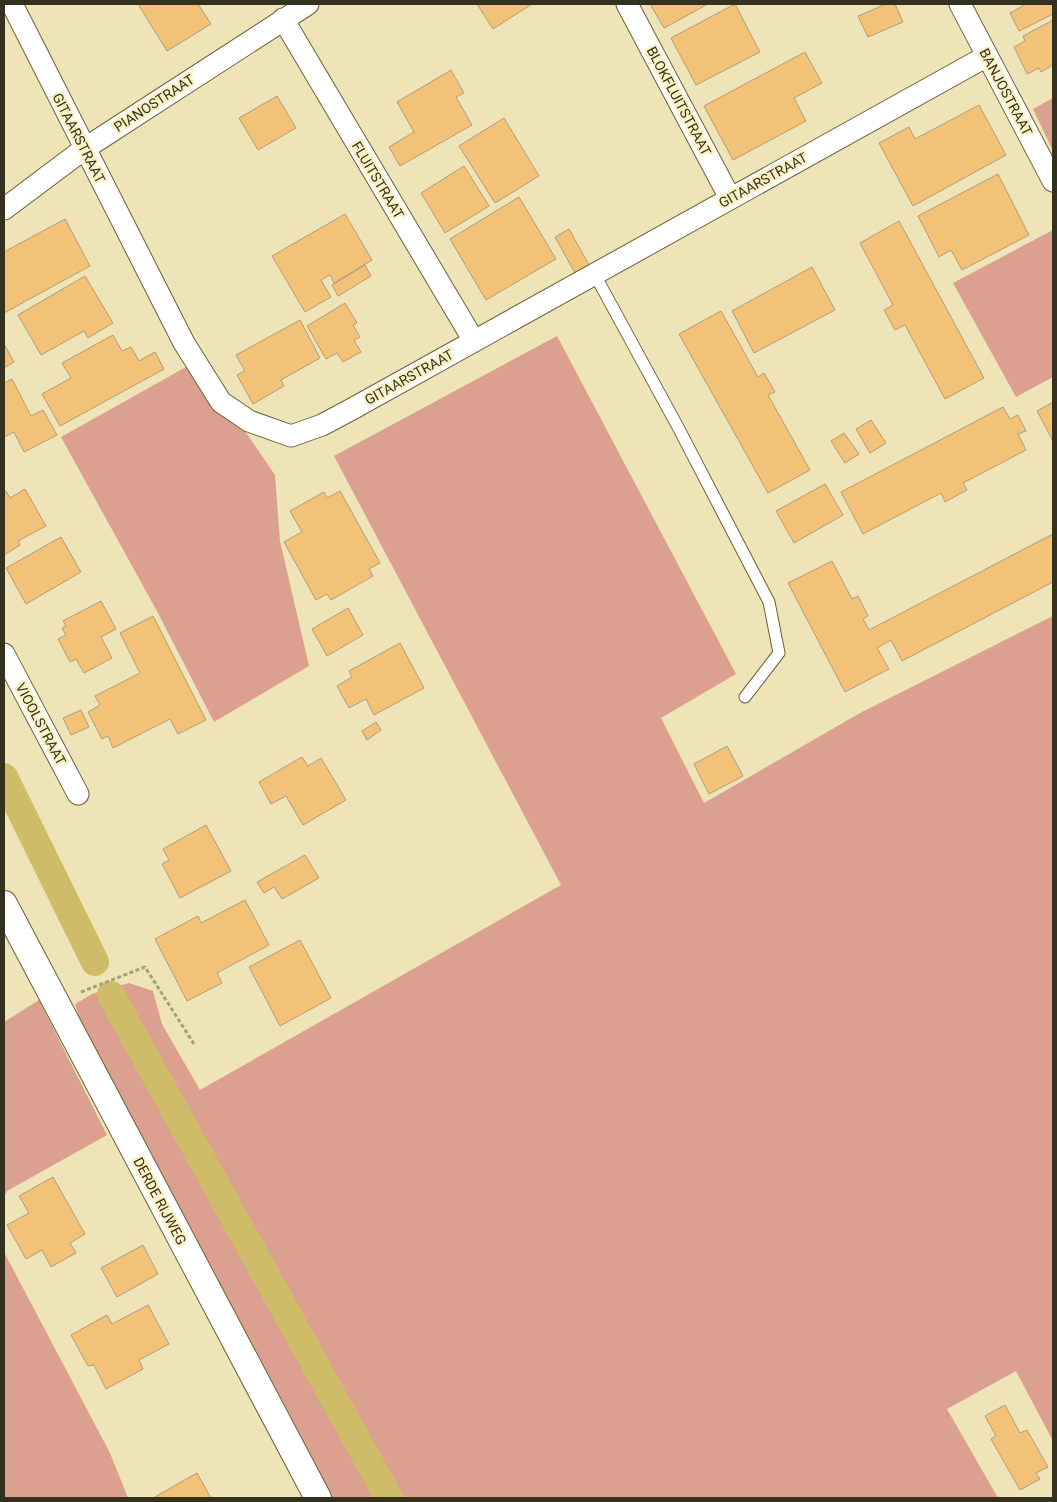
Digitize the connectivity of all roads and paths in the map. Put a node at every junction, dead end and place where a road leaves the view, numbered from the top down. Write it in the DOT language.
graph roads {
  1 [pos="12,4"];
  2 [pos="308,4"];
  3 [pos="627,4"];
  4 [pos="960,4"];
  5 [pos="283,19"];
  6 [pos="987,56"];
  7 [pos="84,148"];
  8 [pos="1053,181"];
  9 [pos="730,198"];
  10 [pos="4,209"];
  11 [pos="595,275"];
  12 [pos="474,341"];
  13 [pos="4,654"];
  14 [pos="745,697"];
  15 [pos="78,794"];
  16 [pos="4,904"];
  17 [pos="55,1002"];
  18 [pos="194,1044"];
  19 [pos="318,1498"];
  1 -- 7 [label="street, GITAARSTRAAT"];
  2 -- 5 [label="street, PIANOSTRAAT"];
  3 -- 9 [label="street, BLOKFLUITSTRAAT"];
  4 -- 6 [label="street, BANJOSTRAAT"];
  5 -- 7 [label="street, PIANOSTRAAT"];
  5 -- 12 [label="street, FLUITSTRAAT"];
  6 -- 8 [label="street, BANJOSTRAAT"];
  6 -- 9 [label="street, GITAARSTRAAT"];
  7 -- 10 [label="street, PIANOSTRAAT"];
  7 -- 12 [label="street, GITAARSTRAAT"];
  9 -- 11 [label="street, GITAARSTRAAT"];
  11 -- 12 [label="street, GITAARSTRAAT"];
  11 -- 14 [label="lane"];
  13 -- 15 [label="street, VIOOLSTRAAT"];
  16 -- 17 [label="street, DERDE RIJWEG"];
  17 -- 18 [label="path"];
  17 -- 19 [label="street, DERDE RIJWEG"];
}
